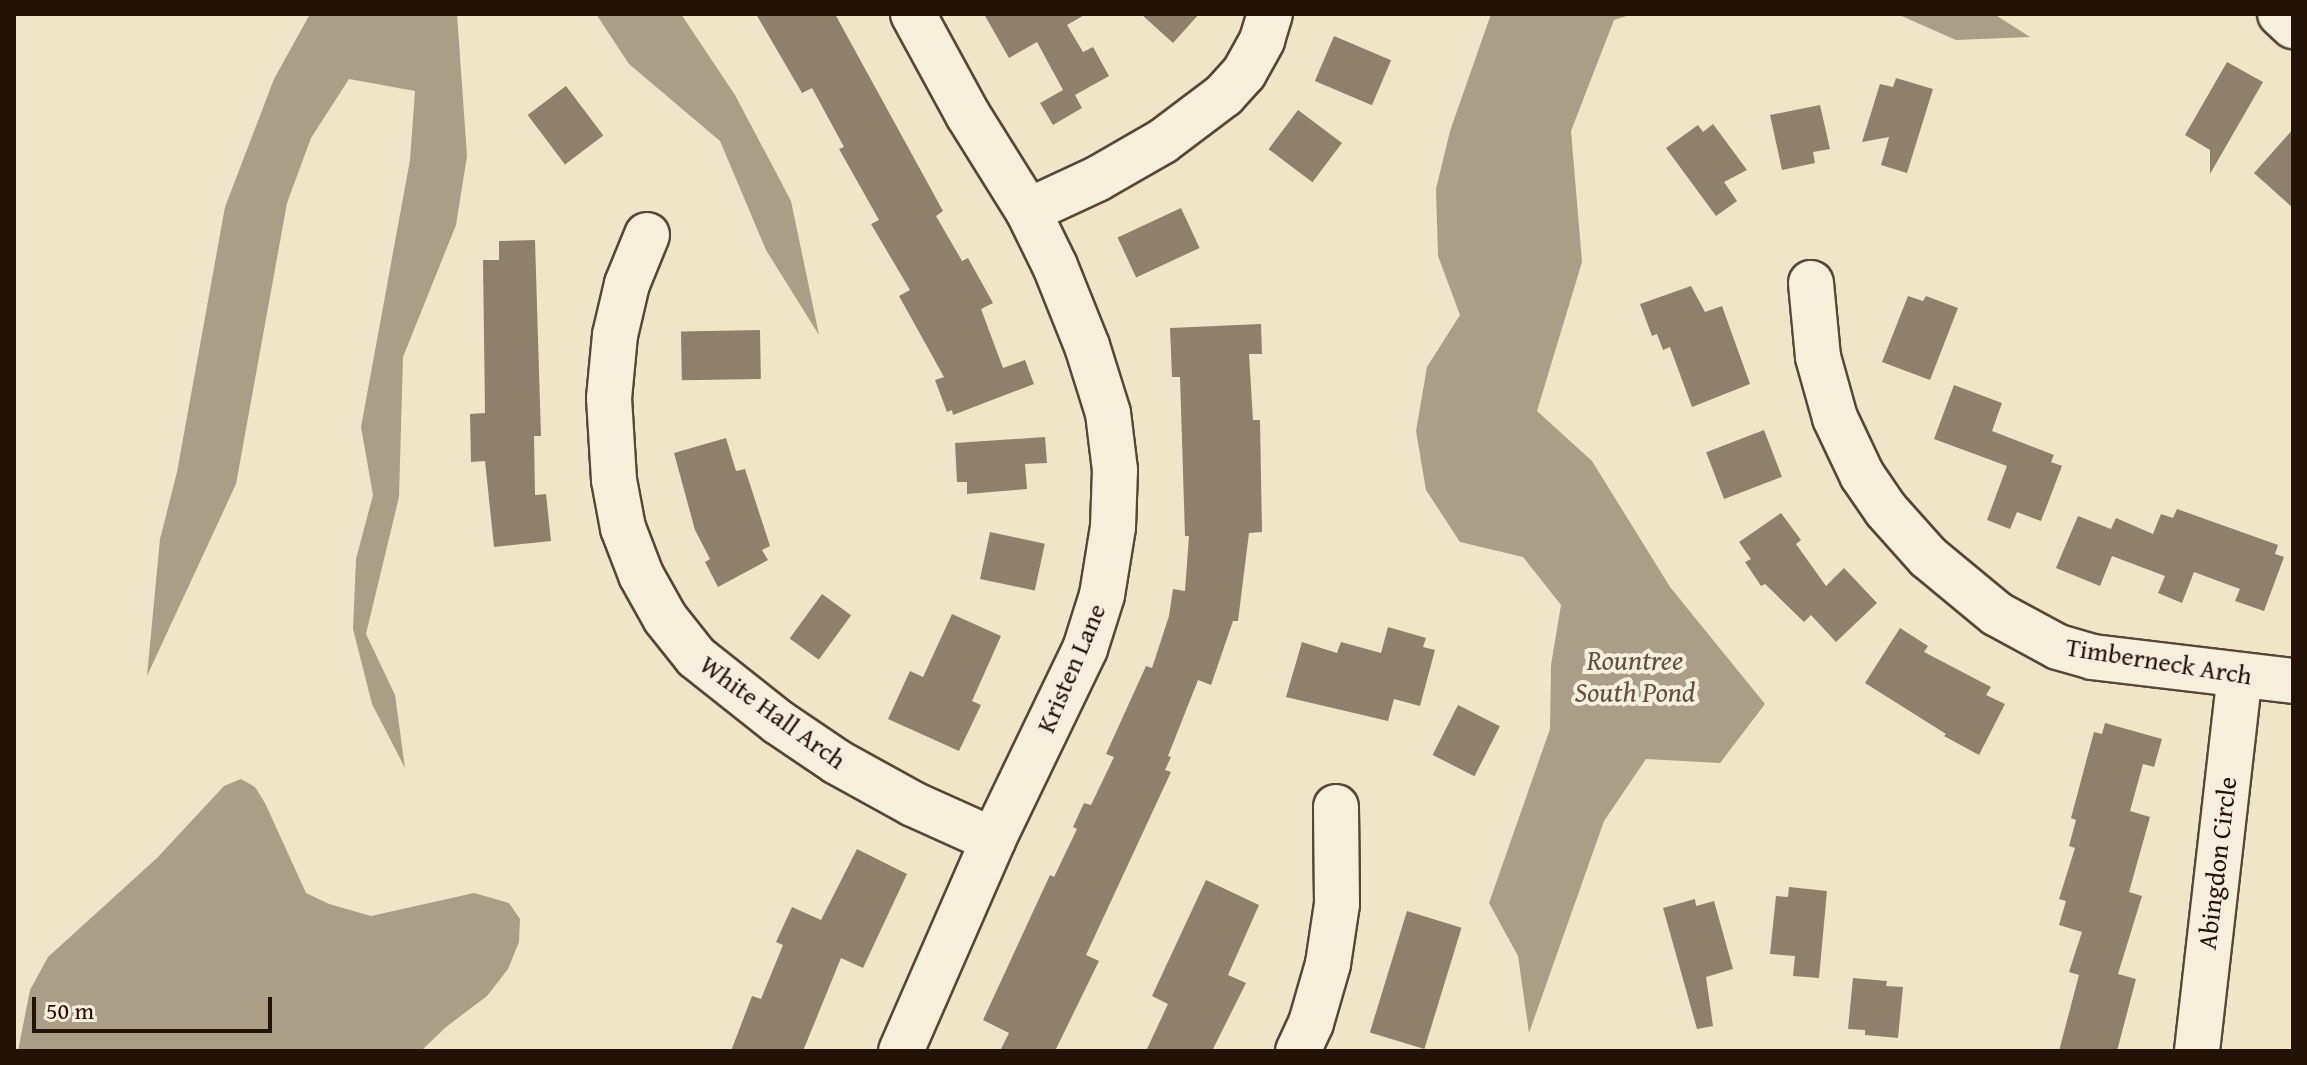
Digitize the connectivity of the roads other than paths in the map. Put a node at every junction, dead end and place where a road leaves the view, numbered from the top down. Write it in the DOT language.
graph roads {
  1 [pos="913,14"];
  2 [pos="1270,14"];
  3 [pos="2280,14"];
  4 [pos="2293,26"];
  5 [pos="1028,211"];
  6 [pos="647,235"];
  7 [pos="1811,283"];
  8 [pos="2240,675"];
  9 [pos="2293,681"];
  10 [pos="1336,807"];
  11 [pos="993,840"];
  12 [pos="901,1051"];
  13 [pos="1298,1051"];
  14 [pos="2197,1051"];
  1 -- 5 [label="street, Kristen Lane"];
  2 -- 5 [label="street"];
  3 -- 4 [label="street"];
  5 -- 11 [label="street, Kristen Lane"];
  6 -- 11 [label="street, White Hall Arch"];
  7 -- 8 [label="street, Timberneck Arch"];
  8 -- 9 [label="street, Timberneck Arch"];
  8 -- 14 [label="street, Abingdon Circle"];
  10 -- 13 [label="street"];
  11 -- 12 [label="street, Kristen Lane"];
}
